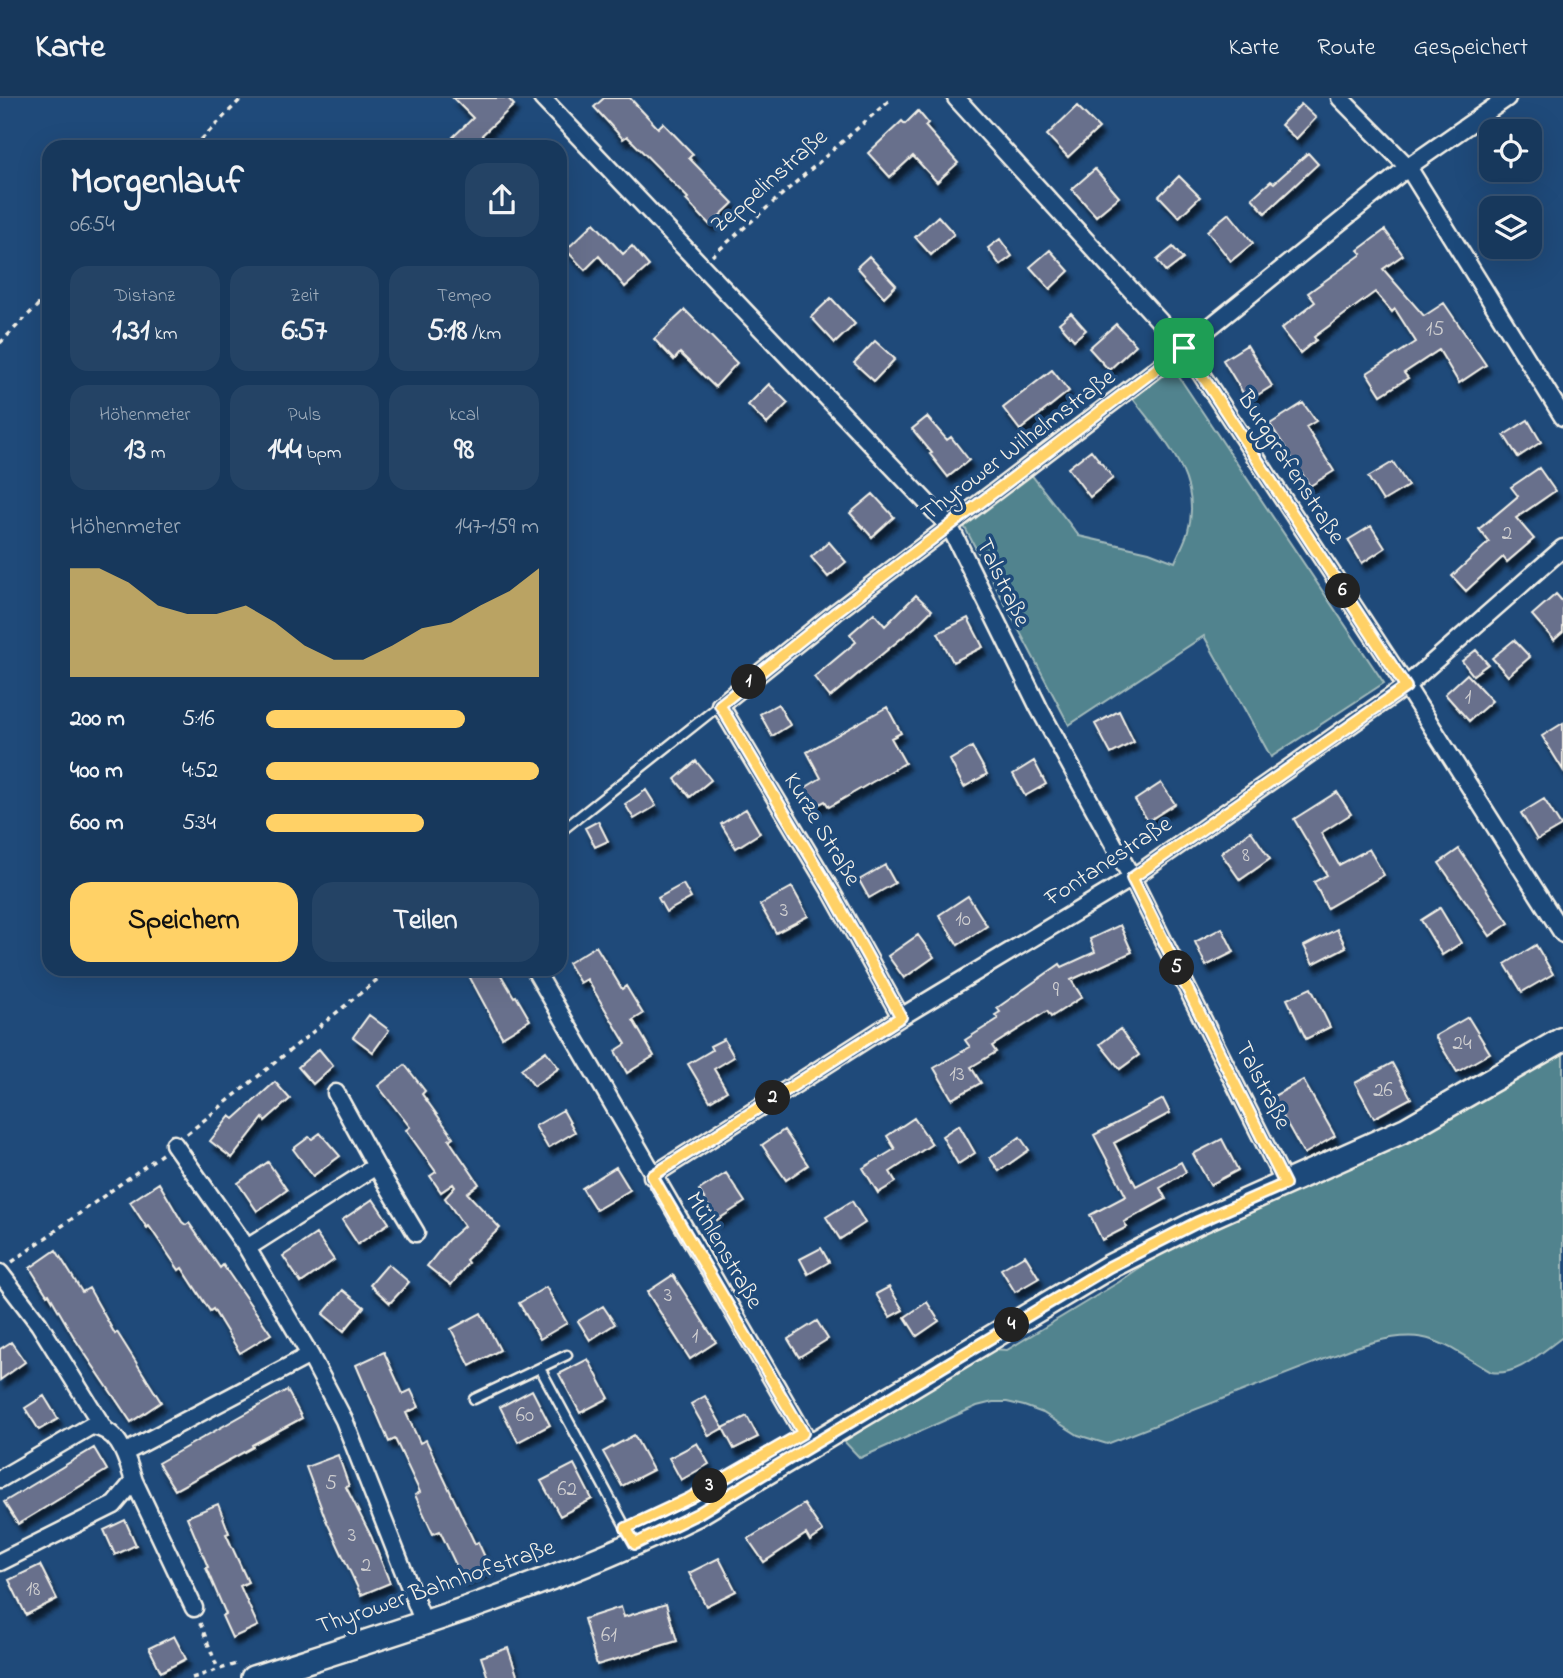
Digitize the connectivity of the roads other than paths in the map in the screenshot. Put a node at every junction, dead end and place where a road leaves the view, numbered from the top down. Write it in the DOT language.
graph roads {
  1 [pos="542,98"];
  2 [pos="956,98"];
  3 [pos="1340,98"];
  4 [pos="1507,98"];
  5 [pos="1408,167"];
  6 [pos="1184,348"];
  7 [pos="1563,417"];
  8 [pos="950,527"];
  9 [pos="1563,548"];
  10 [pos="1406,687"];
  11 [pos="720,705"];
  12 [pos="567,826"];
  13 [pos="1132,878"];
  14 [pos="1563,934"];
  15 [pos="538,976"];
  16 [pos="901,1017"];
  17 [pos="1563,1039"];
  18 [pos="336,1093"];
  19 [pos="174,1144"];
  20 [pos="376,1166"];
  21 [pos="652,1176"];
  22 [pos="1285,1184"];
  23 [pos="416,1233"];
  24 [pos="247,1248"];
  25 [pos="5,1268"];
  26 [pos="310,1355"];
  27 [pos="567,1355"];
  28 [pos="540,1368"];
  29 [pos="474,1399"];
  30 [pos="103,1427"];
  31 [pos="811,1446"];
  32 [pos="124,1453"];
  33 [pos="0,1479"];
  34 [pos="134,1481"];
  35 [pos="635,1544"];
  36 [pos="0,1562"];
  37 [pos="194,1608"];
  38 [pos="424,1623"];
  39 [pos="247,1670"];
  1 -- 8 [label="street, Talstraße"];
  2 -- 6 [label="street, Burggrafenstraße"];
  3 -- 5 [label="street"];
  4 -- 5 [label="street, Thyrower Wilhelmstraße"];
  5 -- 6 [label="street, Thyrower Wilhelmstraße"];
  5 -- 7 [label="street"];
  6 -- 8 [label="street, Thyrower Wilhelmstraße"];
  6 -- 10 [label="street, Burggrafenstraße"];
  8 -- 11 [label="street, Thyrower Wilhelmstraße"];
  8 -- 13 [label="street, Talstraße"];
  9 -- 10 [label="street, Fontanestraße"];
  10 -- 13 [label="street, Fontanestraße"];
  10 -- 14 [label="street, Burggrafenstraße"];
  11 -- 12 [label="lane, Thyrower Wilhelmstraße"];
  11 -- 16 [label="street, Kurze Straße"];
  13 -- 16 [label="street, Fontanestraße"];
  13 -- 22 [label="street, Talstraße"];
  15 -- 21 [label="street, Mühlenstraße"];
  16 -- 21 [label="street, Fontanestraße"];
  17 -- 22 [label="main road, Thyrower Bahnhofstraße"];
  18 -- 20 [label="street"];
  19 -- 24 [label="street"];
  20 -- 23 [label="street"];
  20 -- 24 [label="street"];
  21 -- 31 [label="street, Mühlenstraße"];
  22 -- 31 [label="main road, Thyrower Bahnhofstraße"];
  24 -- 26 [label="street"];
  25 -- 30 [label="street"];
  26 -- 32 [label="street"];
  26 -- 38 [label="street"];
  27 -- 28 [label="lane"];
  28 -- 29 [label="lane"];
  28 -- 35 [label="lane"];
  30 -- 32 [label="street"];
  30 -- 33 [label="street"];
  31 -- 35 [label="main road, Thyrower Bahnhofstraße"];
  32 -- 34 [label="street"];
  34 -- 36 [label="street"];
  34 -- 37 [label="street"];
  35 -- 38 [label="main road, Thyrower Bahnhofstraße"];
  38 -- 39 [label="main road, Thyrower Bahnhofstraße"];
}
